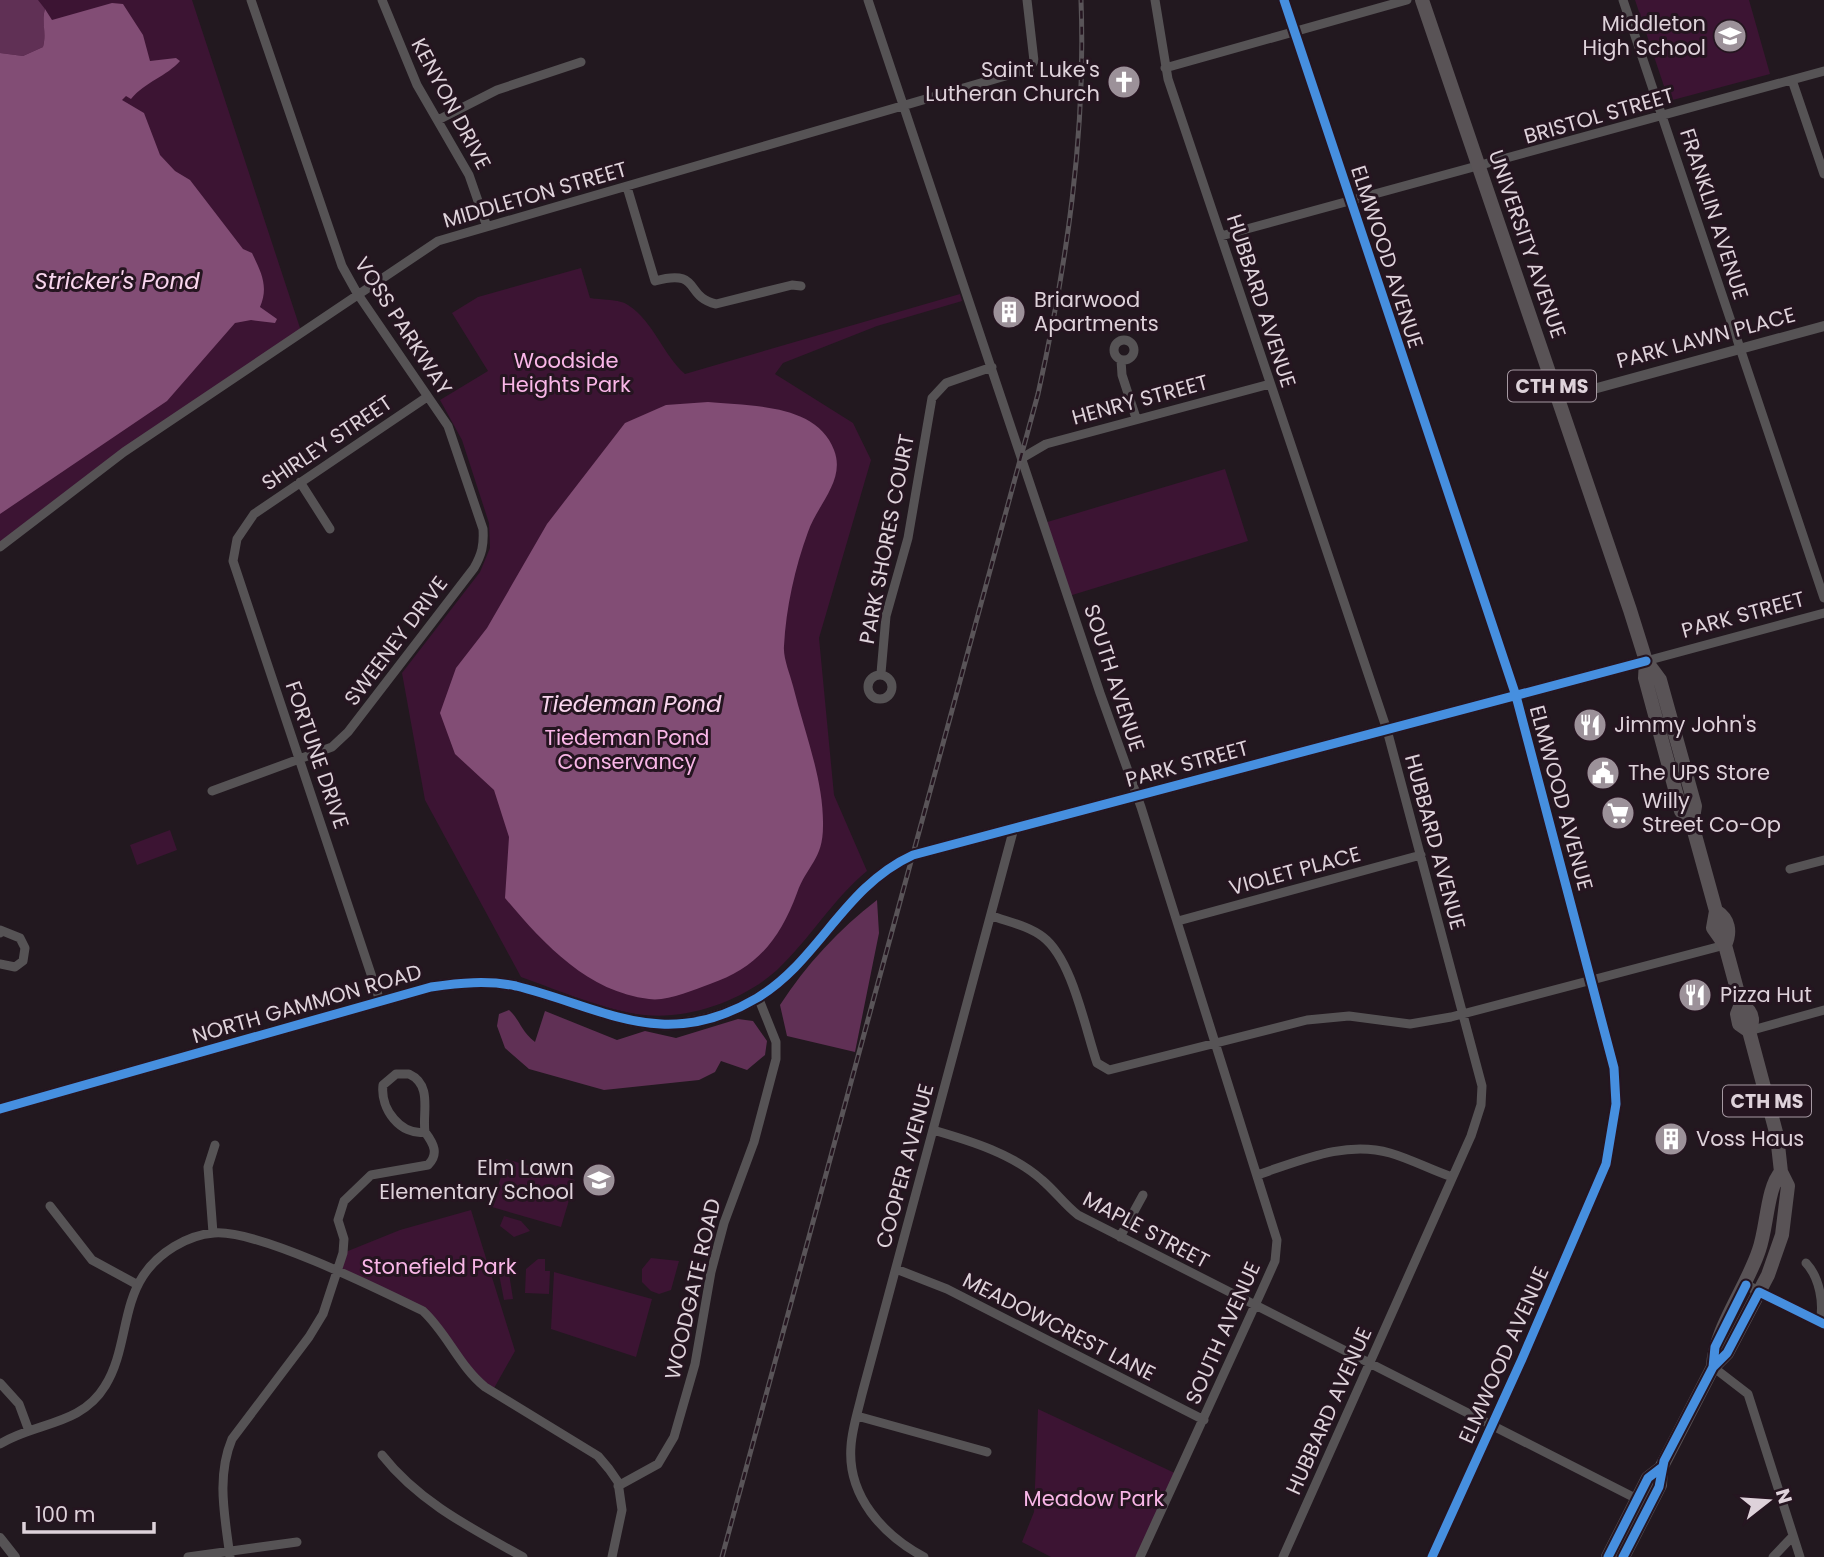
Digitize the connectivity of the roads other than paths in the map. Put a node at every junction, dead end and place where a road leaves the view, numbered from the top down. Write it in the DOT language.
graph roads {
  1 [pos="251,0"];
  2 [pos="382,0"];
  3 [pos="868,0"];
  4 [pos="1027,0"];
  5 [pos="1156,0"];
  6 [pos="1284,0"];
  7 [pos="1407,0"];
  8 [pos="1422,0"];
  9 [pos="1623,0"];
  10 [pos="1294,32"];
  11 [pos="581,62"];
  12 [pos="1165,68"];
  13 [pos="1824,71"];
  14 [pos="1793,80"];
  15 [pos="903,105"];
  16 [pos="1663,116"];
  17 [pos="438,120"];
  18 [pos="1479,167"];
  19 [pos="1824,174"];
  20 [pos="627,187"];
  21 [pos="1350,201"];
  22 [pos="486,225"];
  23 [pos="1222,236"];
  24 [pos="802,286"];
  25 [pos="357,293"];
  26 [pos="1824,326"];
  27 [pos="1740,349"];
  28 [pos="1121,359"];
  29 [pos="992,367"];
  30 [pos="1270,384"];
  31 [pos="428,397"];
  32 [pos="1557,400"];
  33 [pos="1136,418"];
  34 [pos="1022,458"];
  35 [pos="300,482"];
  36 [pos="249,522"];
  37 [pos="330,529"];
  38 [pos="0,547"];
  39 [pos="483,550"];
  40 [pos="1824,598"];
  41 [pos="1824,613"];
  42 [pos="1646,661"];
  43 [pos="881,673"];
  44 [pos="1516,696"];
  45 [pos="1387,730"];
  46 [pos="300,760"];
  47 [pos="212,791"];
  48 [pos="1136,795"];
  49 [pos="1014,828"];
  50 [pos="1421,855"];
  51 [pos="1824,860"];
  52 [pos="1790,869"];
  53 [pos="992,916"];
  54 [pos="1178,921"];
  55 [pos="0,930"];
  56 [pos="1725,945"];
  57 [pos="0,964"];
  58 [pos="782,978"];
  59 [pos="1592,981"];
  60 [pos="758,997"];
  61 [pos="380,1001"];
  62 [pos="1824,1010"];
  63 [pos="1462,1014"];
  64 [pos="1749,1031"];
  65 [pos="1215,1044"];
  66 [pos="0,1109"];
  67 [pos="933,1130"];
  68 [pos="425,1132"];
  69 [pos="215,1145"];
  70 [pos="1257,1175"];
  71 [pos="1452,1177"];
  72 [pos="1143,1195"];
  73 [pos="50,1206"];
  74 [pos="213,1233"];
  75 [pos="1120,1237"];
  76 [pos="1805,1263"];
  77 [pos="896,1269"];
  78 [pos="337,1272"];
  79 [pos="138,1285"];
  80 [pos="1752,1289"];
  81 [pos="1255,1307"];
  82 [pos="1822,1323"];
  83 [pos="1369,1365"];
  84 [pos="1713,1367"];
  85 [pos="0,1383"];
  86 [pos="857,1416"];
  87 [pos="1204,1420"];
  88 [pos="1492,1427"];
  89 [pos="29,1431"];
  90 [pos="0,1444"];
  91 [pos="987,1452"];
  92 [pos="382,1455"];
  93 [pos="618,1486"];
  94 [pos="1643,1502"];
  95 [pos="1793,1536"];
  96 [pos="0,1538"];
  97 [pos="297,1542"];
  98 [pos="229,1555"];
  99 [pos="15,1557"];
  100 [pos="188,1557"];
  101 [pos="523,1557"];
  102 [pos="612,1557"];
  103 [pos="924,1557"];
  104 [pos="1140,1557"];
  105 [pos="1283,1557"];
  106 [pos="1432,1557"];
  107 [pos="1608,1557"];
  108 [pos="1623,1557"];
  109 [pos="1773,1557"];
  110 [pos="1800,1557"];
  1 -- 25 [label="street, VOSS PARKWAY"];
  2 -- 17 [label="street, KENYON DRIVE"];
  3 -- 15 [label="street, SOUTH AVENUE"];
  4 -- 15 [label="street, MIDDLETON STREET"];
  5 -- 12 [label="street, HUBBARD AVENUE"];
  6 -- 10 [label="street, ELMWOOD AVENUE"];
  7 -- 10 [label="street"];
  8 -- 18 [label="main road, UNIVERSITY AVENUE / CTH MS"];
  9 -- 16 [label="street, FRANKLIN AVENUE"];
  10 -- 12 [label="street"];
  10 -- 21 [label="street, ELMWOOD AVENUE"];
  11 -- 17 [label="street"];
  12 -- 23 [label="street, HUBBARD AVENUE"];
  13 -- 14 [label="street, BRISTOL STREET"];
  14 -- 16 [label="street, BRISTOL STREET"];
  14 -- 19 [label="street"];
  15 -- 20 [label="street, MIDDLETON STREET"];
  15 -- 29 [label="street, SOUTH AVENUE"];
  16 -- 18 [label="street, BRISTOL STREET"];
  16 -- 27 [label="street, FRANKLIN AVENUE"];
  17 -- 22 [label="street, KENYON DRIVE"];
  18 -- 21 [label="street, BRISTOL STREET"];
  18 -- 32 [label="main road, UNIVERSITY AVENUE / CTH MS"];
  20 -- 22 [label="street, MIDDLETON STREET"];
  20 -- 24 [label="street"];
  21 -- 23 [label="street, BRISTOL STREET"];
  21 -- 44 [label="street, ELMWOOD AVENUE"];
  22 -- 25 [label="street, MIDDLETON STREET"];
  23 -- 30 [label="street, HUBBARD AVENUE"];
  25 -- 31 [label="street, VOSS PARKWAY"];
  25 -- 38 [label="street, MIDDLETON STREET"];
  26 -- 27 [label="street, PARK LAWN PLACE"];
  27 -- 32 [label="street, PARK LAWN PLACE"];
  27 -- 40 [label="street, FRANKLIN AVENUE"];
  28 -- 33 [label="street"];
  29 -- 34 [label="street, SOUTH AVENUE"];
  29 -- 43 [label="street, PARK SHORES COURT"];
  30 -- 33 [label="street, HENRY STREET"];
  30 -- 45 [label="street, HUBBARD AVENUE"];
  31 -- 35 [label="street, SHIRLEY STREET"];
  31 -- 39 [label="street, VOSS PARKWAY"];
  32 -- 42 [label="main road, UNIVERSITY AVENUE / CTH MS"];
  33 -- 34 [label="street, HENRY STREET"];
  34 -- 48 [label="street, SOUTH AVENUE"];
  35 -- 36 [label="street, SHIRLEY STREET"];
  35 -- 37 [label="street"];
  36 -- 46 [label="street, FORTUNE DRIVE"];
  39 -- 46 [label="street, SWEENEY DRIVE"];
  41 -- 42 [label="street, PARK STREET"];
  42 -- 44 [label="main road, PARK STREET"];
  42 -- 56 [label="main road, UNIVERSITY AVENUE / CTH MS"];
  44 -- 45 [label="main road, PARK STREET"];
  44 -- 59 [label="street, ELMWOOD AVENUE"];
  45 -- 48 [label="main road, PARK STREET"];
  45 -- 50 [label="street, HUBBARD AVENUE"];
  46 -- 47 [label="street, SWEENEY DRIVE"];
  46 -- 61 [label="street, FORTUNE DRIVE"];
  48 -- 49 [label="main road, PARK STREET"];
  48 -- 54 [label="street, SOUTH AVENUE"];
  49 -- 53 [label="street, COOPER AVENUE"];
  49 -- 58 [label="main road, PARK STREET"];
  50 -- 54 [label="street, VIOLET PLACE"];
  50 -- 63 [label="street, HUBBARD AVENUE"];
  51 -- 52 [label="street"];
  53 -- 65 [label="street"];
  53 -- 67 [label="street, COOPER AVENUE"];
  54 -- 65 [label="street, SOUTH AVENUE"];
  55 -- 57 [label="street"];
  56 -- 59 [label="street"];
  56 -- 64 [label="main road, UNIVERSITY AVENUE / CTH MS"];
  58 -- 60 [label="main road, NORTH GAMMON ROAD"];
  59 -- 63 [label="street"];
  59 -- 88 [label="street, ELMWOOD AVENUE"];
  60 -- 61 [label="main road, NORTH GAMMON ROAD"];
  60 -- 93 [label="street, WOODGATE ROAD"];
  61 -- 66 [label="main road, NORTH GAMMON ROAD"];
  62 -- 64 [label="street"];
  63 -- 65 [label="street"];
  63 -- 71 [label="street, HUBBARD AVENUE"];
  64 -- 80 [label="main road, UNIVERSITY AVENUE / CTH MS"];
  65 -- 70 [label="street, SOUTH AVENUE"];
  67 -- 75 [label="street, MAPLE STREET"];
  67 -- 77 [label="street, COOPER AVENUE"];
  68 -- 68 [label="street"];
  68 -- 78 [label="street"];
  69 -- 74 [label="street"];
  70 -- 71 [label="street"];
  70 -- 81 [label="street, SOUTH AVENUE"];
  71 -- 83 [label="street, HUBBARD AVENUE"];
  72 -- 75 [label="street"];
  73 -- 79 [label="street"];
  74 -- 78 [label="street"];
  74 -- 79 [label="street"];
  75 -- 81 [label="street, MAPLE STREET"];
  76 -- 82 [label="street"];
  77 -- 86 [label="street, COOPER AVENUE"];
  77 -- 87 [label="street, MEADOWCREST LANE"];
  78 -- 93 [label="street"];
  78 -- 98 [label="street"];
  79 -- 89 [label="street"];
  80 -- 82 [label="street"];
  80 -- 84 [label="main road, UNIVERSITY AVENUE / CTH MS"];
  81 -- 83 [label="street, MAPLE STREET"];
  81 -- 87 [label="street, SOUTH AVENUE"];
  83 -- 88 [label="street, MAPLE STREET"];
  83 -- 105 [label="street, HUBBARD AVENUE"];
  84 -- 94 [label="main road, UNIVERSITY AVENUE / CTH MS"];
  84 -- 95 [label="street"];
  85 -- 89 [label="street"];
  86 -- 91 [label="street"];
  86 -- 103 [label="street, COOPER AVENUE"];
  87 -- 104 [label="street, SOUTH AVENUE"];
  88 -- 94 [label="street, MAPLE STREET"];
  88 -- 106 [label="street, ELMWOOD AVENUE"];
  89 -- 90 [label="street"];
  92 -- 101 [label="street"];
  93 -- 102 [label="street"];
  94 -- 107 [label="main road, UNIVERSITY AVENUE / CTH MS"];
  94 -- 108 [label="main road, UNIVERSITY AVENUE / CTH MS"];
  95 -- 109 [label="street"];
  95 -- 110 [label="street"];
  96 -- 99 [label="street"];
  97 -- 98 [label="street"];
  98 -- 100 [label="street"];
}
